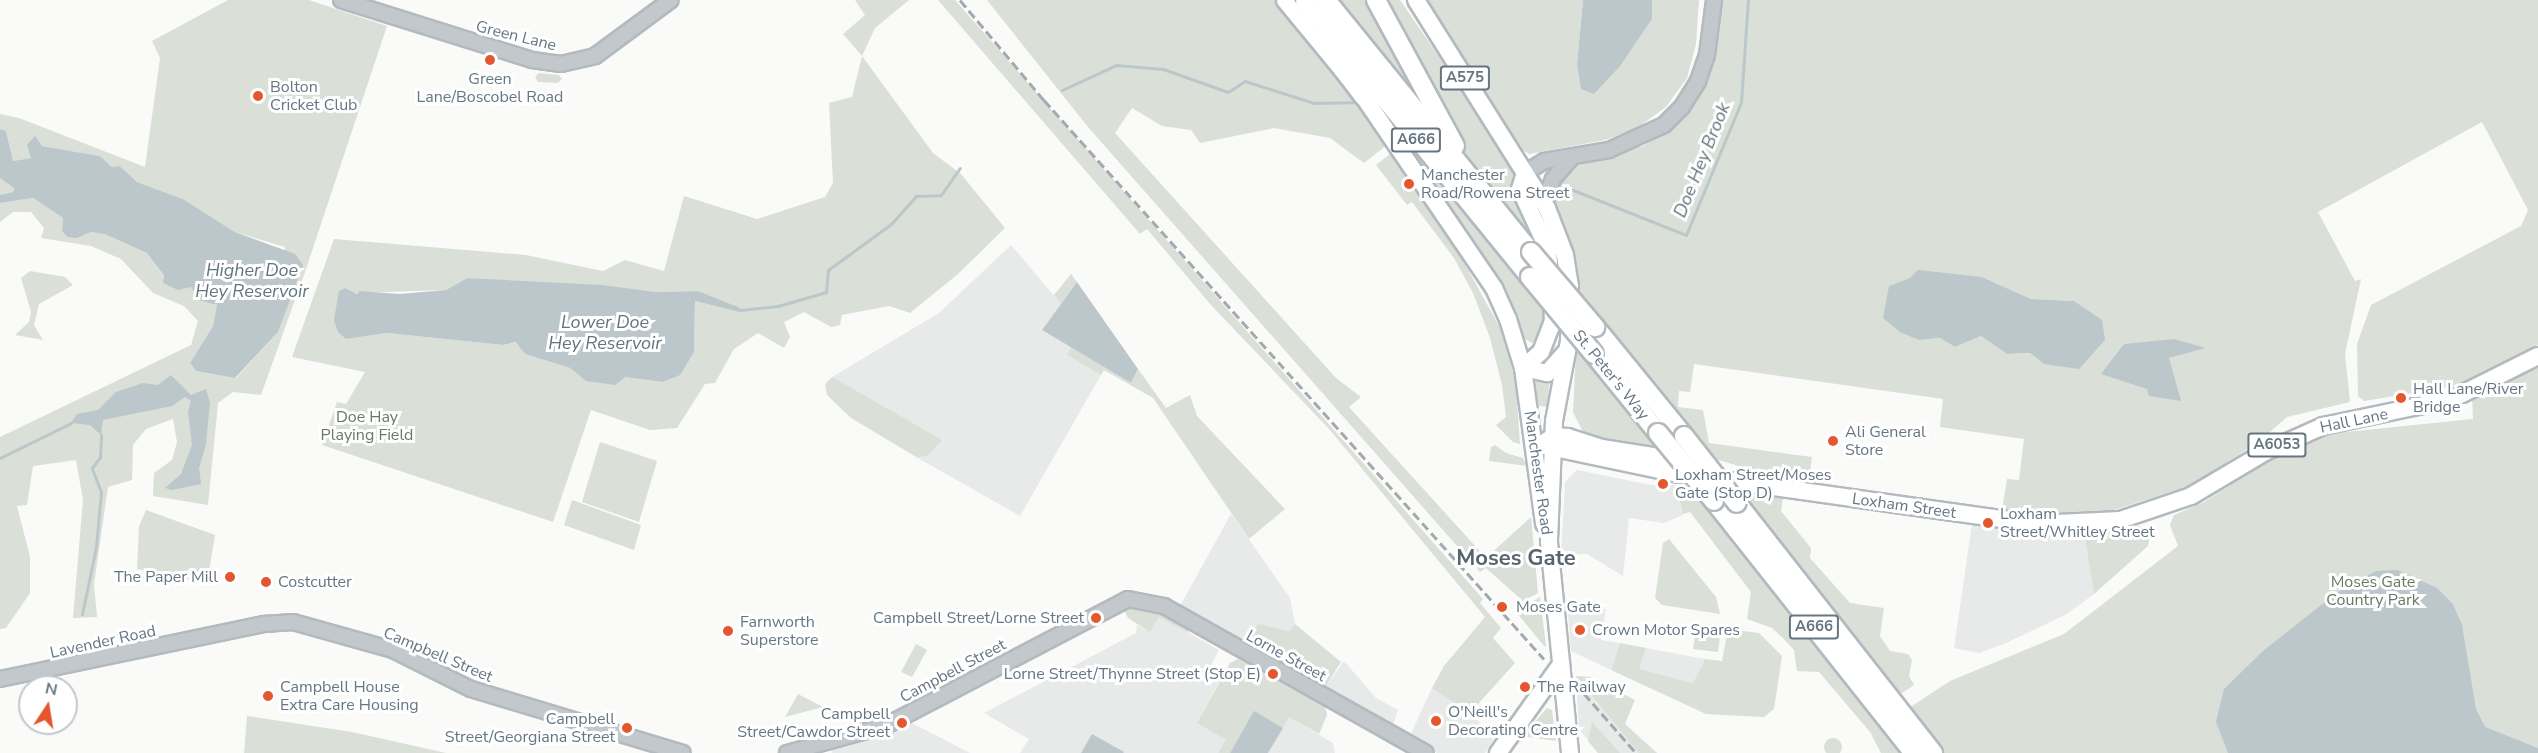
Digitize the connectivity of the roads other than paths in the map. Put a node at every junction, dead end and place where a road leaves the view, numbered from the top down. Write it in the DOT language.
graph roads {
  1 [pos="341,0"];
  2 [pos="671,0"];
  3 [pos="1284,0"];
  4 [pos="1293,0"];
  5 [pos="1305,0"];
  6 [pos="1326,0"];
  7 [pos="1376,0"];
  8 [pos="1416,0"];
  9 [pos="1713,0"];
  10 [pos="1363,96"];
  11 [pos="1514,155"];
  12 [pos="1573,156"];
  13 [pos="1544,161"];
  14 [pos="1469,172"];
  15 [pos="1525,173"];
  16 [pos="1547,208"];
  17 [pos="1568,347"];
  18 [pos="2538,356"];
  19 [pos="1523,368"];
  20 [pos="1563,369"];
  21 [pos="1543,444"];
  22 [pos="1585,444"];
  23 [pos="1665,458"];
  24 [pos="1625,463"];
  25 [pos="1678,474"];
  26 [pos="1726,475"];
  27 [pos="1553,481"];
  28 [pos="2036,524"];
  29 [pos="1549,542"];
  30 [pos="1128,598"];
  31 [pos="212,637"];
  32 [pos="1561,664"];
  33 [pos="0,679"];
  34 [pos="1564,703"];
  35 [pos="1536,705"];
  36 [pos="683,753"];
  37 [pos="787,753"];
  38 [pos="1426,753"];
  39 [pos="1498,753"];
  40 [pos="1570,753"];
  41 [pos="1914,753"];
  42 [pos="1933,753"];
  1 -- 2 [label="street, Green Lane"];
  3 -- 10 [label="main road, Manchester Road"];
  4 -- 10 [label="highway"];
  5 -- 41 [label="highway, St. Peter's Way / A666, bridge"];
  6 -- 14 [label="highway, St. Peter's Way / A666"];
  7 -- 14 [label="highway"];
  8 -- 11 [label="main road, Manchester Road / A575"];
  9 -- 12 [label="street"];
  10 -- 19 [label="main road, Manchester Road / A575"];
  11 -- 13 [label="street"];
  11 -- 15 [label="main road, Manchester Road / A575"];
  12 -- 13 [label="street"];
  12 -- 16 [label="street"];
  13 -- 15 [label="street"];
  14 -- 42 [label="highway, St. Peter's Way / A666, bridge"];
  15 -- 16 [label="main road, Manchester Road / A575"];
  15 -- 19 [label="main road"];
  16 -- 17 [label="main road, Manchester Road / A575"];
  17 -- 19 [label="main road"];
  17 -- 20 [label="main road, Manchester Road / A575"];
  18 -- 28 [label="main road, Hall Lane / A6053"];
  19 -- 21 [label="main road, Manchester Road / A575"];
  20 -- 21 [label="main road, Manchester Road / A575"];
  20 -- 22 [label="main road"];
  21 -- 22 [label="main road"];
  21 -- 24 [label="main road"];
  21 -- 27 [label="main road, Manchester Road / A575"];
  21 -- 29 [label="main road, Manchester Road / A575"];
  22 -- 23 [label="main road"];
  24 -- 25 [label="main road"];
  24 -- 27 [label="main road"];
  26 -- 28 [label="main road, Loxham Street / A6053"];
  27 -- 29 [label="main road, Manchester Road / A575"];
  29 -- 32 [label="main road, A575"];
  30 -- 37 [label="street, Campbell Street"];
  30 -- 38 [label="street, Lorne Street"];
  31 -- 33 [label="street, Lavender Road"];
  31 -- 36 [label="street, Campbell Street"];
  32 -- 34 [label="main road"];
  32 -- 35 [label="main road"];
  34 -- 35 [label="main road"];
  34 -- 40 [label="main road"];
  35 -- 39 [label="main road"];
}
